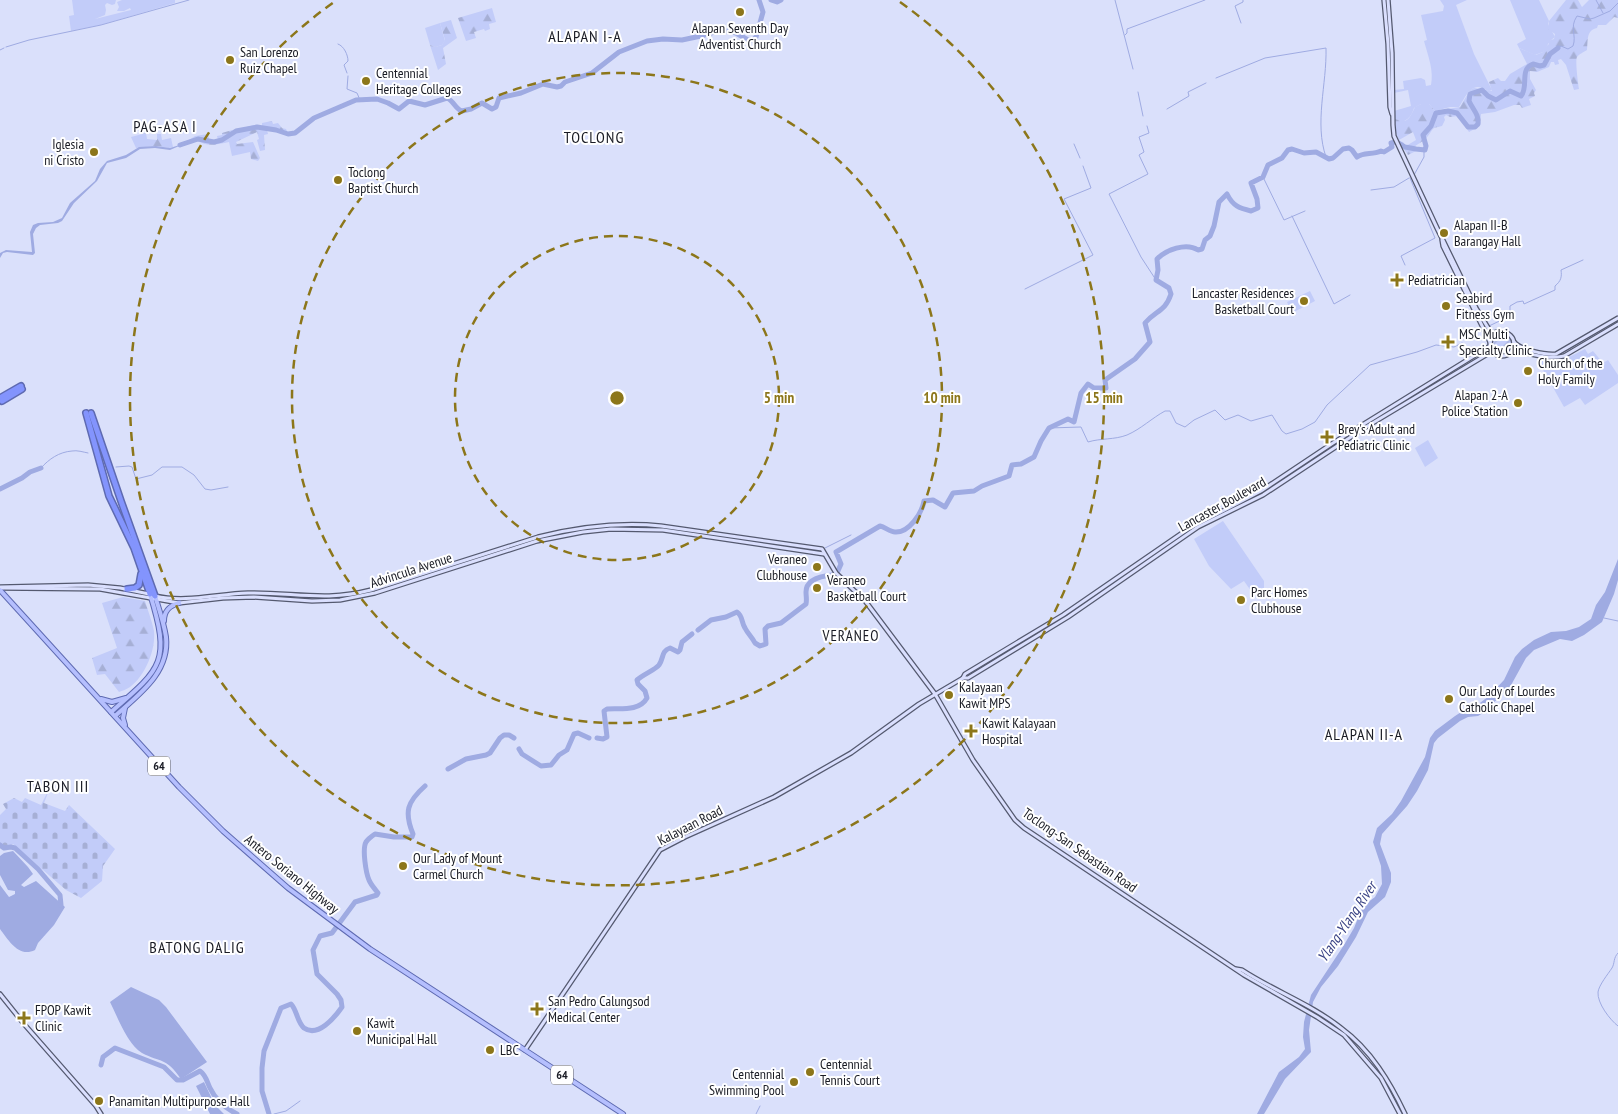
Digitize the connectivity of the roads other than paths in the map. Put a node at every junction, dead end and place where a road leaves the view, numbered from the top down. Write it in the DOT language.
graph roads {
  1 [pos="1384,0"];
  2 [pos="1388,0"];
  3 [pos="1393,114"];
  4 [pos="1442,237"];
  5 [pos="1618,318"];
  6 [pos="1618,324"];
  7 [pos="1497,332"];
  8 [pos="1514,342"];
  9 [pos="1490,344"];
  10 [pos="1510,352"];
  11 [pos="1493,353"];
  12 [pos="22,388"];
  13 [pos="1,399"];
  14 [pos="1285,475"];
  15 [pos="1287,479"];
  16 [pos="558,534"];
  17 [pos="751,541"];
  18 [pos="822,549"];
  19 [pos="824,554"];
  20 [pos="140,566"];
  21 [pos="1121,577"];
  22 [pos="0,588"];
  23 [pos="126,589"];
  24 [pos="153,597"];
  25 [pos="179,604"];
  26 [pos="164,626"];
  27 [pos="935,694"];
  28 [pos="130,696"];
  29 [pos="97,697"];
  30 [pos="127,705"];
  31 [pos="113,714"];
  32 [pos="131,734"];
  33 [pos="0,994"];
  34 [pos="1318,1015"];
  35 [pos="524,1050"];
  36 [pos="100,1114"];
  37 [pos="623,1114"];
  38 [pos="1400,1114"];
  39 [pos="1405,1114"];
  1 -- 3 [label="main road"];
  2 -- 3 [label="main road"];
  3 -- 4 [label="main road"];
  4 -- 7 [label="main road"];
  4 -- 9 [label="main road"];
  5 -- 8 [label="main road"];
  6 -- 10 [label="main road"];
  7 -- 8 [label="main road"];
  7 -- 9 [label="main road"];
  8 -- 10 [label="main road"];
  9 -- 11 [label="main road"];
  9 -- 14 [label="main road, Lancaster Boulevard"];
  10 -- 11 [label="main road"];
  11 -- 15 [label="main road, Lancaster Boulevard"];
  12 -- 13 [label="highway"];
  14 -- 15 [label="main road"];
  14 -- 21 [label="main road, Lancaster Boulevard"];
  15 -- 21 [label="main road, Lancaster Boulevard"];
  16 -- 17 [label="main road, Advincula Avenue"];
  16 -- 24 [label="main road, Advincula Avenue"];
  16 -- 25 [label="main road, Advincula Avenue"];
  17 -- 18 [label="main road, Advincula Avenue"];
  17 -- 19 [label="main road, Advincula Avenue"];
  18 -- 19 [label="main road, Toclong-San Sebastian Road"];
  19 -- 27 [label="main road, Toclong-San Sebastian Road"];
  20 -- 23 [label="highway"];
  20 -- 24 [label="highway"];
  20 -- 24 [label="highway"];
  21 -- 27 [label="main road, Lancaster Boulevard"];
  22 -- 23 [label="main road, Advincula Avenue"];
  22 -- 24 [label="main road, Advincula Avenue"];
  22 -- 29 [label="main road, Antero Soriano Highway / 64"];
  23 -- 24 [label="main road, Advincula Avenue"];
  24 -- 25 [label="main road, Advincula Avenue"];
  24 -- 26 [label="main road"];
  24 -- 28 [label="main road"];
  25 -- 26 [label="main road"];
  26 -- 30 [label="main road"];
  27 -- 34 [label="main road, Toclong-San Sebastian Road"];
  27 -- 35 [label="main road, Kalayaan Road"];
  28 -- 29 [label="main road"];
  28 -- 31 [label="main road"];
  29 -- 31 [label="main road, Antero Soriano Highway / 64"];
  30 -- 31 [label="main road"];
  30 -- 32 [label="main road"];
  31 -- 32 [label="main road, Antero Soriano Highway / 64"];
  32 -- 35 [label="main road, Antero Soriano Highway / 64"];
  33 -- 36 [label="main road"];
  34 -- 38 [label="main road"];
  34 -- 39 [label="main road"];
  35 -- 37 [label="main road, Antero Soriano Highway / 64"];
}
